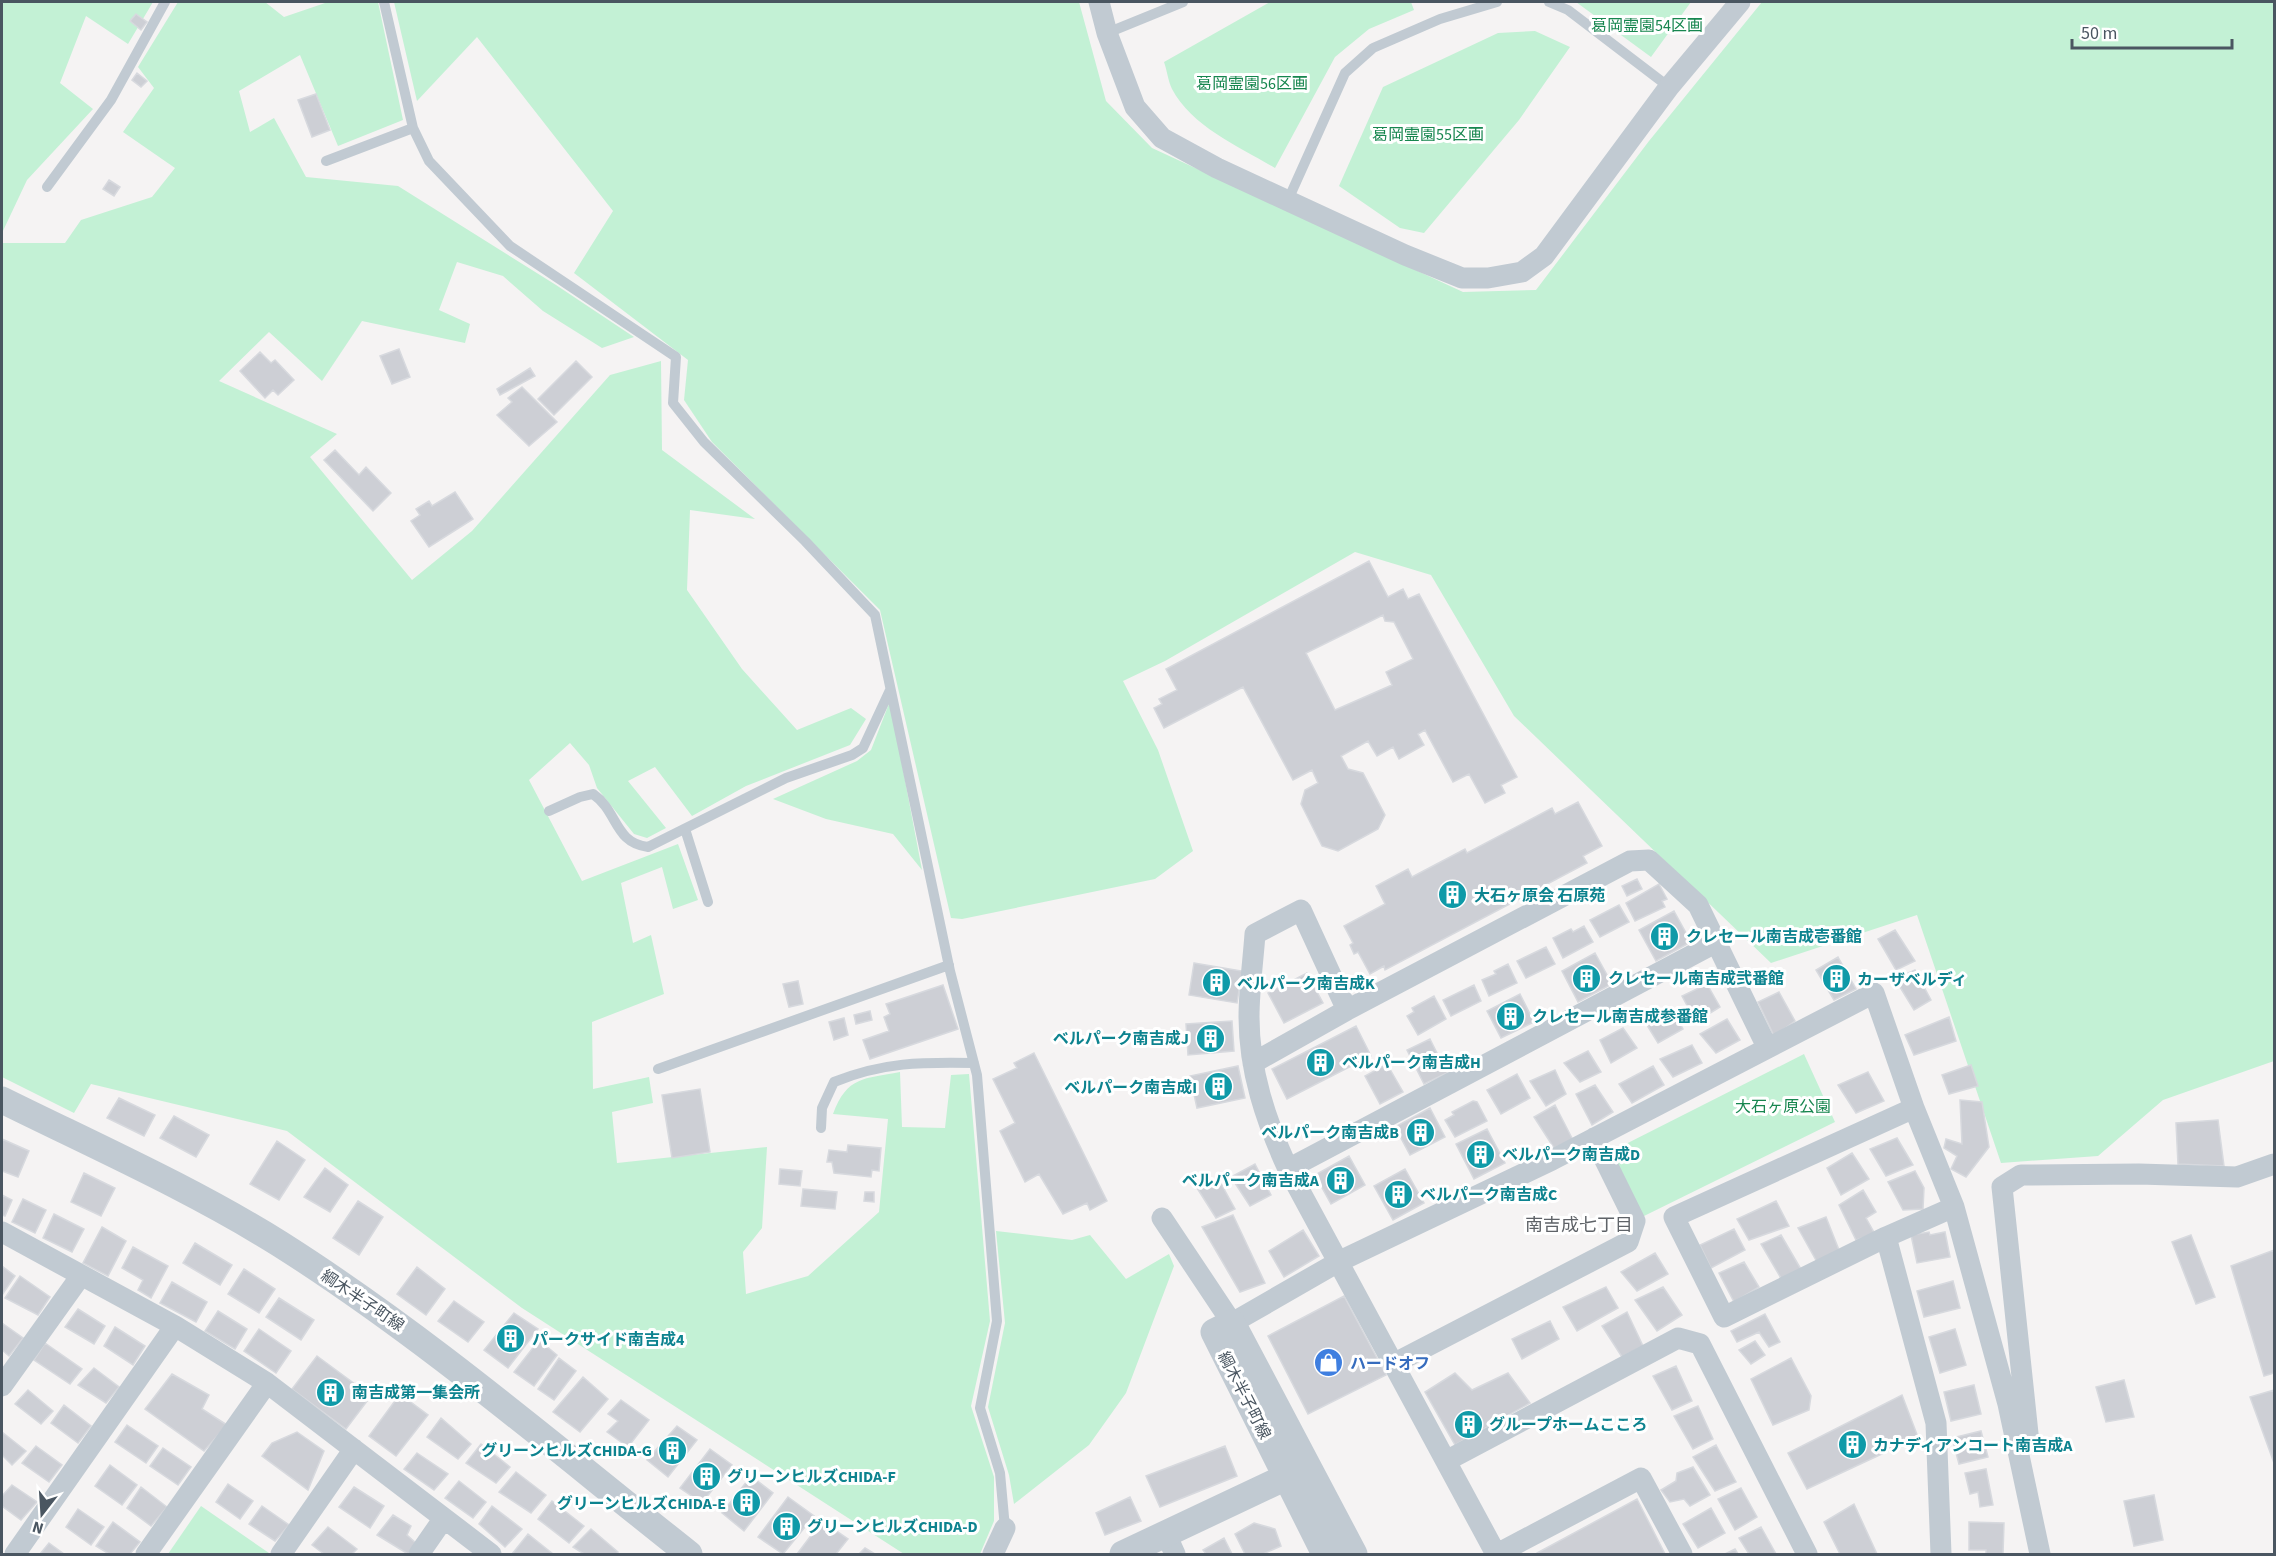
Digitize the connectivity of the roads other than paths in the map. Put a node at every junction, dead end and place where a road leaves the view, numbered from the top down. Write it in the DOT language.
graph roads {
  1 [pos="165,2"];
  2 [pos="384,2"];
  3 [pos="1099,2"];
  4 [pos="1183,2"];
  5 [pos="1497,2"];
  6 [pos="1549,2"];
  7 [pos="1740,2"];
  8 [pos="1107,33"];
  9 [pos="1670,87"];
  10 [pos="413,128"];
  11 [pos="326,161"];
  12 [pos="47,187"];
  13 [pos="1288,200"];
  14 [pos="890,689"];
  15 [pos="549,811"];
  16 [pos="686,829"];
  17 [pos="708,902"];
  18 [pos="1715,943"];
  19 [pos="949,965"];
  20 [pos="1347,1010"];
  21 [pos="1767,1047"];
  22 [pos="974,1063"];
  23 [pos="1253,1063"];
  24 [pos="658,1069"];
  25 [pos="2,1100"];
  26 [pos="1914,1108"];
  27 [pos="821,1128"];
  28 [pos="1594,1138"];
  29 [pos="2274,1164"];
  30 [pos="1288,1169"];
  31 [pos="1954,1207"];
  32 [pos="1162,1218"];
  33 [pos="2,1232"];
  34 [pos="1886,1237"];
  35 [pos="1340,1261"];
  36 [pos="80,1277"];
  37 [pos="1232,1323"];
  38 [pos="175,1326"];
  39 [pos="1395,1363"];
  40 [pos="267,1383"];
  41 [pos="2,1386"];
  42 [pos="354,1449"];
  43 [pos="1446,1461"];
  44 [pos="1297,1472"];
  45 [pos="2023,1475"];
  46 [pos="444,1518"];
  47 [pos="1005,1528"];
  48 [pos="1170,1544"];
  49 [pos="15,1554"];
  50 [pos="146,1554"];
  51 [pos="280,1554"];
  52 [pos="419,1554"];
  53 [pos="491,1554"];
  54 [pos="688,1554"];
  55 [pos="993,1554"];
  56 [pos="1123,1554"];
  57 [pos="1325,1554"];
  58 [pos="1354,1554"];
  59 [pos="1496,1554"];
  60 [pos="1682,1554"];
  61 [pos="1807,1554"];
  62 [pos="1941,1554"];
  63 [pos="2040,1554"];
  1 -- 12 [label="lane"];
  2 -- 10 [label="lane"];
  3 -- 8 [label="street"];
  4 -- 8 [label="lane"];
  5 -- 13 [label="lane"];
  6 -- 9 [label="lane"];
  7 -- 9 [label="street"];
  8 -- 13 [label="street"];
  9 -- 13 [label="street"];
  10 -- 11 [label="lane"];
  10 -- 14 [label="lane"];
  14 -- 16 [label="lane"];
  14 -- 19 [label="lane"];
  15 -- 16 [label="lane"];
  16 -- 17 [label="lane"];
  18 -- 20 [label="street"];
  18 -- 21 [label="street"];
  18 -- 30 [label="street"];
  19 -- 22 [label="lane"];
  19 -- 24 [label="lane"];
  20 -- 23 [label="street"];
  20 -- 23 [label="street"];
  21 -- 26 [label="street"];
  21 -- 28 [label="street"];
  22 -- 27 [label="lane"];
  22 -- 47 [label="lane"];
  23 -- 30 [label="street"];
  25 -- 54 [label="street, 綱木半子町線"];
  26 -- 31 [label="street"];
  26 -- 34 [label="street"];
  28 -- 35 [label="street"];
  28 -- 39 [label="street"];
  29 -- 45 [label="street"];
  30 -- 35 [label="street"];
  31 -- 34 [label="street"];
  31 -- 45 [label="street"];
  32 -- 37 [label="street"];
  33 -- 36 [label="street"];
  34 -- 62 [label="street"];
  35 -- 37 [label="street"];
  35 -- 39 [label="street"];
  36 -- 38 [label="street"];
  36 -- 41 [label="street"];
  37 -- 44 [label="street"];
  38 -- 40 [label="street"];
  38 -- 49 [label="street"];
  39 -- 43 [label="street"];
  40 -- 42 [label="street"];
  40 -- 50 [label="street"];
  42 -- 46 [label="street"];
  42 -- 51 [label="street"];
  43 -- 59 [label="street"];
  43 -- 61 [label="street"];
  44 -- 48 [label="street"];
  44 -- 57 [label="street"];
  44 -- 58 [label="street"];
  45 -- 63 [label="street"];
  46 -- 52 [label="street"];
  46 -- 53 [label="street"];
  47 -- 55 [label="street"];
  48 -- 56 [label="street"];
  59 -- 60 [label="street"];
}
